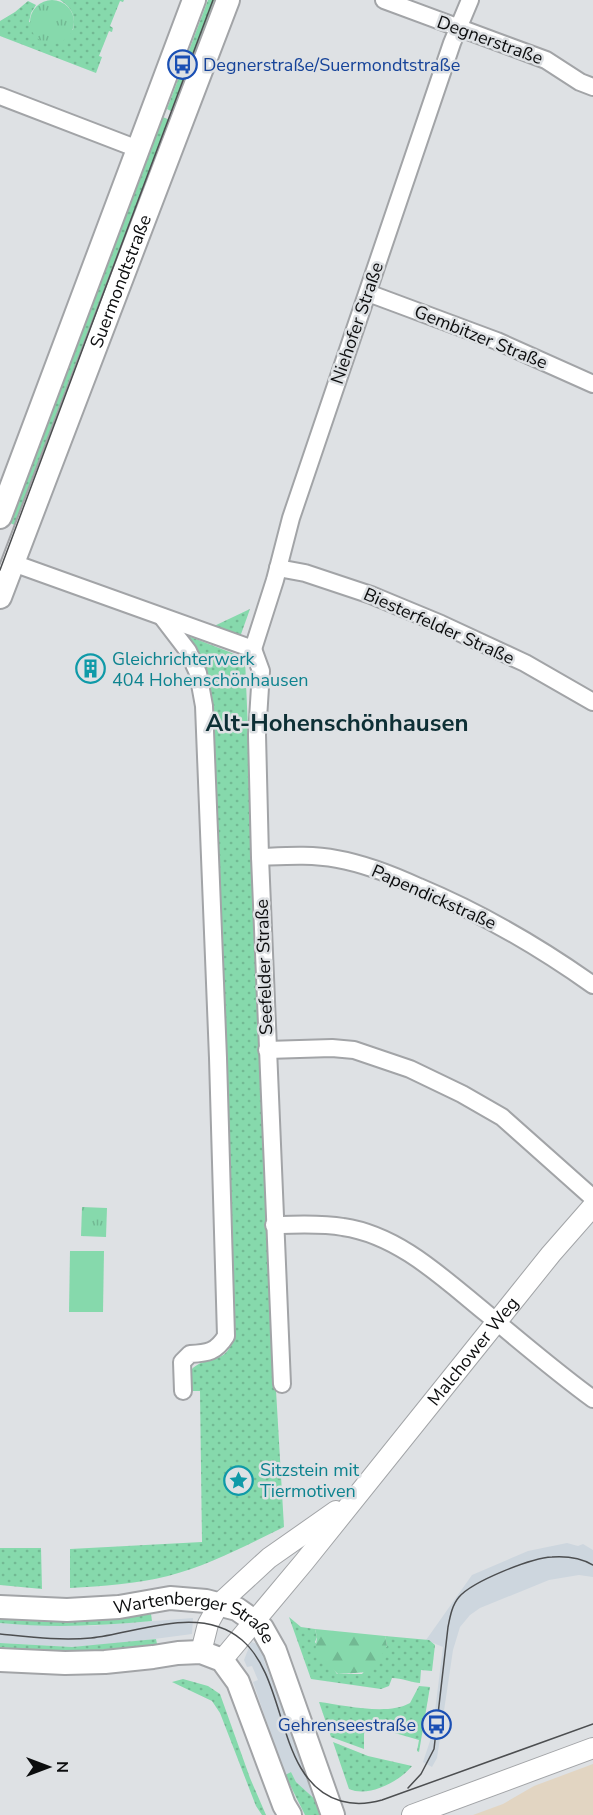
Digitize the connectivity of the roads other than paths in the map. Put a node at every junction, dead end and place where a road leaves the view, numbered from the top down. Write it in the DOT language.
graph roads {
  1 [pos="194,0"];
  2 [pos="228,0"];
  3 [pos="384,0"];
  4 [pos="470,0"];
  5 [pos="458,29"];
  6 [pos="593,87"];
  7 [pos="0,96"];
  8 [pos="138,149"];
  9 [pos="368,293"];
  10 [pos="593,384"];
  11 [pos="0,517"];
  12 [pos="7,563"];
  13 [pos="278,568"];
  14 [pos="0,597"];
  15 [pos="162,617"];
  16 [pos="253,649"];
  17 [pos="593,702"];
  18 [pos="260,857"];
  19 [pos="593,985"];
  20 [pos="267,1050"];
  21 [pos="593,1198"];
  22 [pos="593,1206"];
  23 [pos="274,1225"];
  24 [pos="496,1322"];
  25 [pos="282,1384"];
  26 [pos="183,1391"];
  27 [pos="593,1399"];
  28 [pos="355,1498"];
  29 [pos="219,1604"];
  30 [pos="0,1607"];
  31 [pos="254,1621"];
  32 [pos="201,1652"];
  33 [pos="0,1659"];
  34 [pos="222,1660"];
  35 [pos="593,1748"];
  36 [pos="290,1815"];
  37 [pos="333,1815"];
  38 [pos="412,1815"];
  1 -- 8 [label="main road, Suermondtstraße"];
  2 -- 12 [label="main road, Suermondtstraße"];
  3 -- 5 [label="street, Degnerstraße"];
  4 -- 5 [label="street, Niehofer Straße"];
  5 -- 6 [label="street, Degnerstraße"];
  5 -- 9 [label="street, Niehofer Straße"];
  7 -- 8 [label="street"];
  8 -- 11 [label="main road, Suermondtstraße"];
  9 -- 10 [label="street, Gembitzer Straße"];
  9 -- 13 [label="street, Niehofer Straße"];
  12 -- 14 [label="main road, Suermondtstraße"];
  12 -- 15 [label="street"];
  13 -- 16 [label="street, Niehofer Straße"];
  13 -- 17 [label="street, Biesterfelder Straße"];
  15 -- 16 [label="street"];
  15 -- 26 [label="street"];
  16 -- 18 [label="street, Seefelder Straße"];
  18 -- 19 [label="street, Papendickstraße"];
  18 -- 20 [label="street, Seefelder Straße"];
  20 -- 21 [label="street"];
  20 -- 23 [label="street, Seefelder Straße"];
  22 -- 24 [label="street, Malchower Weg"];
  23 -- 24 [label="street"];
  23 -- 25 [label="street, Seefelder Straße"];
  24 -- 27 [label="street"];
  24 -- 28 [label="street, Malchower Weg"];
  28 -- 29 [label="street, Malchower Weg"];
  28 -- 31 [label="street, Malchower Weg"];
  29 -- 30 [label="main road, Wartenberger Straße"];
  29 -- 31 [label="main road, Wartenberger Straße"];
  29 -- 32 [label="street, Malchower Weg"];
  31 -- 34 [label="street, Malchower Weg"];
  31 -- 37 [label="main road, Wartenberger Straße"];
  32 -- 33 [label="main road, Wartenberger Straße"];
  32 -- 34 [label="main road, Wartenberger Straße"];
  34 -- 36 [label="main road, Wartenberger Straße"];
  35 -- 38 [label="street"];
}
